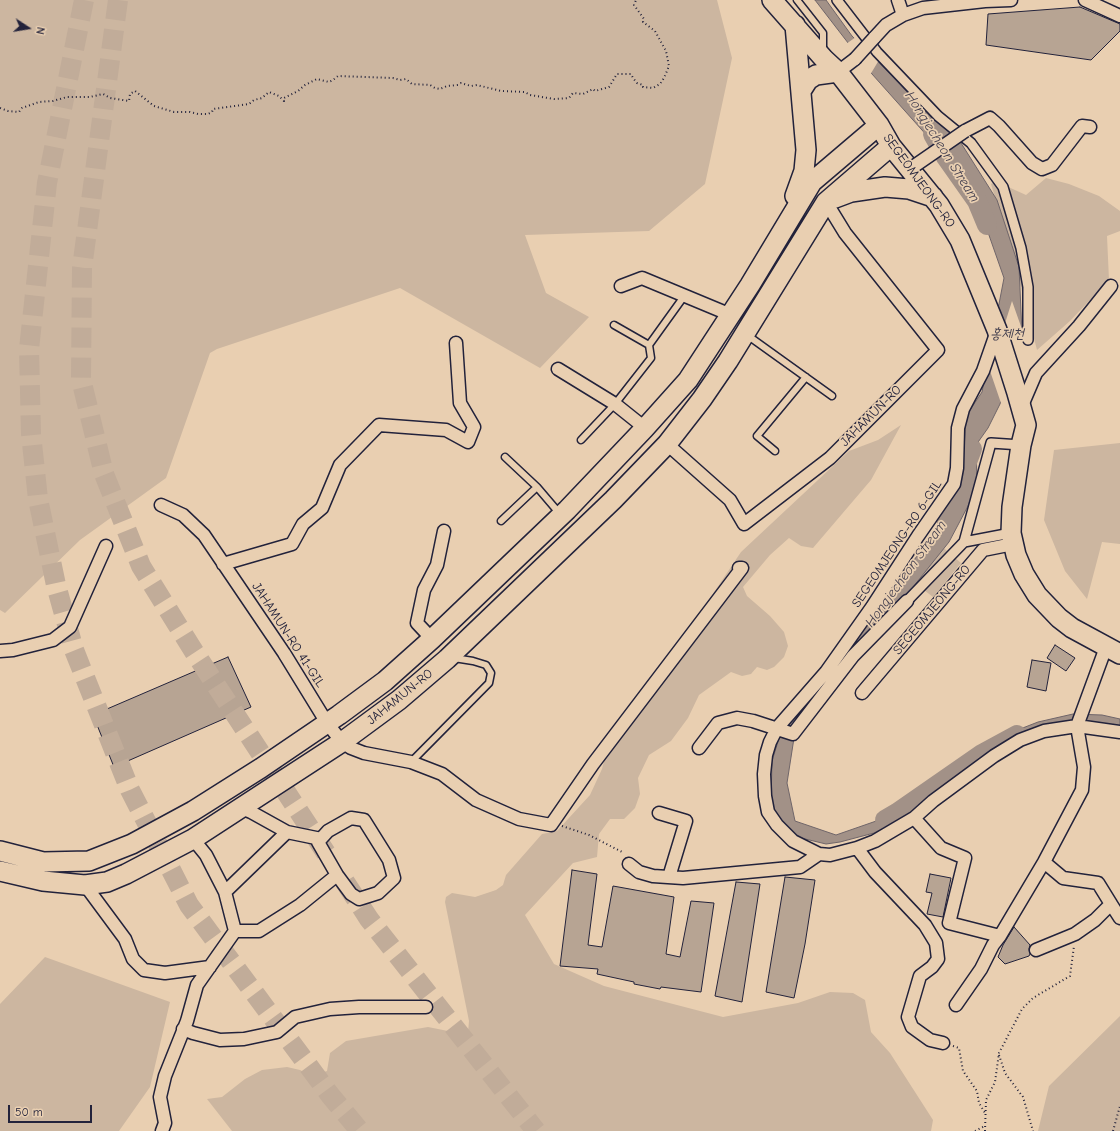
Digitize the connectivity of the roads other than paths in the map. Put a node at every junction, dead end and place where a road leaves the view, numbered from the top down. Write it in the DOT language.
graph roads {
  1 [pos="772,0"];
  2 [pos="797,0"];
  3 [pos="837,0"];
  4 [pos="898,0"];
  5 [pos="1011,0"];
  6 [pos="1085,0"];
  7 [pos="903,15"];
  8 [pos="1120,16"];
  9 [pos="795,25"];
  10 [pos="824,59"];
  11 [pos="838,72"];
  12 [pos="801,91"];
  13 [pos="879,126"];
  14 [pos="1090,126"];
  15 [pos="892,146"];
  16 [pos="910,169"];
  17 [pos="933,197"];
  18 [pos="826,202"];
  19 [pos="783,230"];
  20 [pos="621,286"];
  21 [pos="1112,286"];
  22 [pos="685,296"];
  23 [pos="731,315"];
  24 [pos="614,325"];
  25 [pos="746,333"];
  26 [pos="999,334"];
  27 [pos="1028,340"];
  28 [pos="456,343"];
  29 [pos="649,345"];
  30 [pos="558,369"];
  31 [pos="806,377"];
  32 [pos="832,396"];
  33 [pos="1019,400"];
  34 [pos="615,404"];
  35 [pos="645,428"];
  36 [pos="581,440"];
  37 [pos="666,444"];
  38 [pos="1021,445"];
  39 [pos="775,451"];
  40 [pos="505,457"];
  41 [pos="536,487"];
  42 [pos="161,505"];
  43 [pos="561,516"];
  44 [pos="501,521"];
  45 [pos="444,531"];
  46 [pos="1012,539"];
  47 [pos="964,542"];
  48 [pos="106,546"];
  49 [pos="223,564"];
  50 [pos="739,568"];
  51 [pos="907,601"];
  52 [pos="432,639"];
  53 [pos="0,651"];
  54 [pos="1113,651"];
  55 [pos="449,657"];
  56 [pos="862,693"];
  57 [pos="327,723"];
  58 [pos="1077,726"];
  59 [pos="777,728"];
  60 [pos="1120,732"];
  61 [pos="342,742"];
  62 [pos="699,748"];
  63 [pos="411,762"];
  64 [pos="241,808"];
  65 [pos="659,813"];
  66 [pos="914,818"];
  67 [pos="287,832"];
  68 [pos="193,839"];
  69 [pos="321,839"];
  70 [pos="857,848"];
  71 [pos="0,851"];
  72 [pos="819,854"];
  73 [pos="628,859"];
  74 [pos="1044,862"];
  75 [pos="0,871"];
  76 [pos="337,875"];
  77 [pos="670,877"];
  78 [pos="86,885"];
  79 [pos="225,892"];
  80 [pos="1111,904"];
  81 [pos="1120,918"];
  82 [pos="235,931"];
  83 [pos="1000,936"];
  84 [pos="1036,950"];
  85 [pos="210,967"];
  86 [pos="956,1005"];
  87 [pos="426,1008"];
  88 [pos="184,1029"];
  89 [pos="943,1043"];
  90 [pos="162,1131"];
  1 -- 9 [label="main road, SEGEOMJEONG-RO"];
  2 -- 10 [label="lane"];
  3 -- 27 [label="street"];
  4 -- 7 [label="street"];
  5 -- 7 [label="street"];
  6 -- 8 [label="street"];
  7 -- 11 [label="street, bridge"];
  9 -- 10 [label="main road, SEGEOMJEONG-RO"];
  9 -- 12 [label="main road"];
  10 -- 11 [label="main road, SEGEOMJEONG-RO"];
  11 -- 12 [label="main road"];
  11 -- 13 [label="main road, SEGEOMJEONG-RO"];
  12 -- 19 [label="main road"];
  13 -- 15 [label="main road, SEGEOMJEONG-RO"];
  13 -- 19 [label="main road, JAHAMUN-RO"];
  14 -- 16 [label="street, bridge"];
  15 -- 16 [label="main road, SEGEOMJEONG-RO"];
  15 -- 18 [label="main road, JAHAMUN-RO"];
  16 -- 17 [label="main road, SEGEOMJEONG-RO"];
  17 -- 18 [label="main road"];
  17 -- 26 [label="main road, SEGEOMJEONG-RO"];
  18 -- 25 [label="main road, JAHAMUN-RO"];
  18 -- 37 [label="street, JAHAMUN-RO"];
  19 -- 23 [label="main road, JAHAMUN-RO"];
  20 -- 22 [label="street"];
  21 -- 33 [label="street"];
  22 -- 23 [label="street"];
  22 -- 29 [label="lane"];
  23 -- 35 [label="main road, JAHAMUN-RO"];
  24 -- 29 [label="lane"];
  25 -- 31 [label="lane"];
  25 -- 37 [label="main road, JAHAMUN-RO"];
  26 -- 33 [label="main road, SEGEOMJEONG-RO"];
  26 -- 59 [label="street, SEGEOMJEONG-RO 6-GIL"];
  28 -- 49 [label="street"];
  29 -- 34 [label="lane"];
  30 -- 34 [label="street"];
  31 -- 32 [label="lane"];
  31 -- 39 [label="lane"];
  33 -- 38 [label="main road"];
  34 -- 35 [label="street"];
  34 -- 36 [label="lane"];
  35 -- 43 [label="main road, JAHAMUN-RO"];
  37 -- 55 [label="main road, JAHAMUN-RO"];
  38 -- 46 [label="main road"];
  38 -- 47 [label="street"];
  40 -- 41 [label="lane"];
  41 -- 43 [label="lane"];
  41 -- 44 [label="lane"];
  42 -- 49 [label="street, JAHAMUN-RO 41-GIL"];
  43 -- 52 [label="main road, JAHAMUN-RO"];
  45 -- 52 [label="street"];
  46 -- 47 [label="street"];
  46 -- 54 [label="main road"];
  46 -- 56 [label="street, SEGEOMJEONG-RO"];
  47 -- 51 [label="street"];
  48 -- 53 [label="street"];
  49 -- 57 [label="street, JAHAMUN-RO 41-GIL"];
  50 -- 63 [label="street"];
  51 -- 59 [label="street"];
  52 -- 57 [label="main road, JAHAMUN-RO"];
  54 -- 58 [label="street"];
  55 -- 61 [label="main road, JAHAMUN-RO"];
  55 -- 63 [label="lane"];
  57 -- 61 [label="street, JAHAMUN-RO 41-GIL"];
  57 -- 71 [label="main road, JAHAMUN-RO"];
  58 -- 60 [label="street"];
  58 -- 66 [label="street"];
  58 -- 74 [label="street"];
  59 -- 62 [label="street"];
  59 -- 72 [label="street, SEGEOMJEONG-RO 6-GIL"];
  61 -- 63 [label="street"];
  61 -- 64 [label="main road, JAHAMUN-RO"];
  64 -- 67 [label="street"];
  64 -- 68 [label="main road, JAHAMUN-RO"];
  65 -- 77 [label="street"];
  66 -- 70 [label="street"];
  66 -- 83 [label="street"];
  67 -- 69 [label="street"];
  67 -- 79 [label="street"];
  68 -- 78 [label="main road, JAHAMUN-RO"];
  68 -- 79 [label="street"];
  69 -- 76 [label="street"];
  69 -- 76 [label="street"];
  70 -- 72 [label="street"];
  70 -- 89 [label="street"];
  72 -- 77 [label="street"];
  73 -- 77 [label="street"];
  74 -- 80 [label="street"];
  74 -- 83 [label="street"];
  75 -- 78 [label="main road, JAHAMUN-RO"];
  76 -- 82 [label="street"];
  78 -- 85 [label="street"];
  79 -- 82 [label="street"];
  80 -- 81 [label="street"];
  80 -- 84 [label="street"];
  82 -- 85 [label="street"];
  83 -- 86 [label="street"];
  85 -- 88 [label="street"];
  87 -- 88 [label="street"];
  88 -- 90 [label="street"];
}
